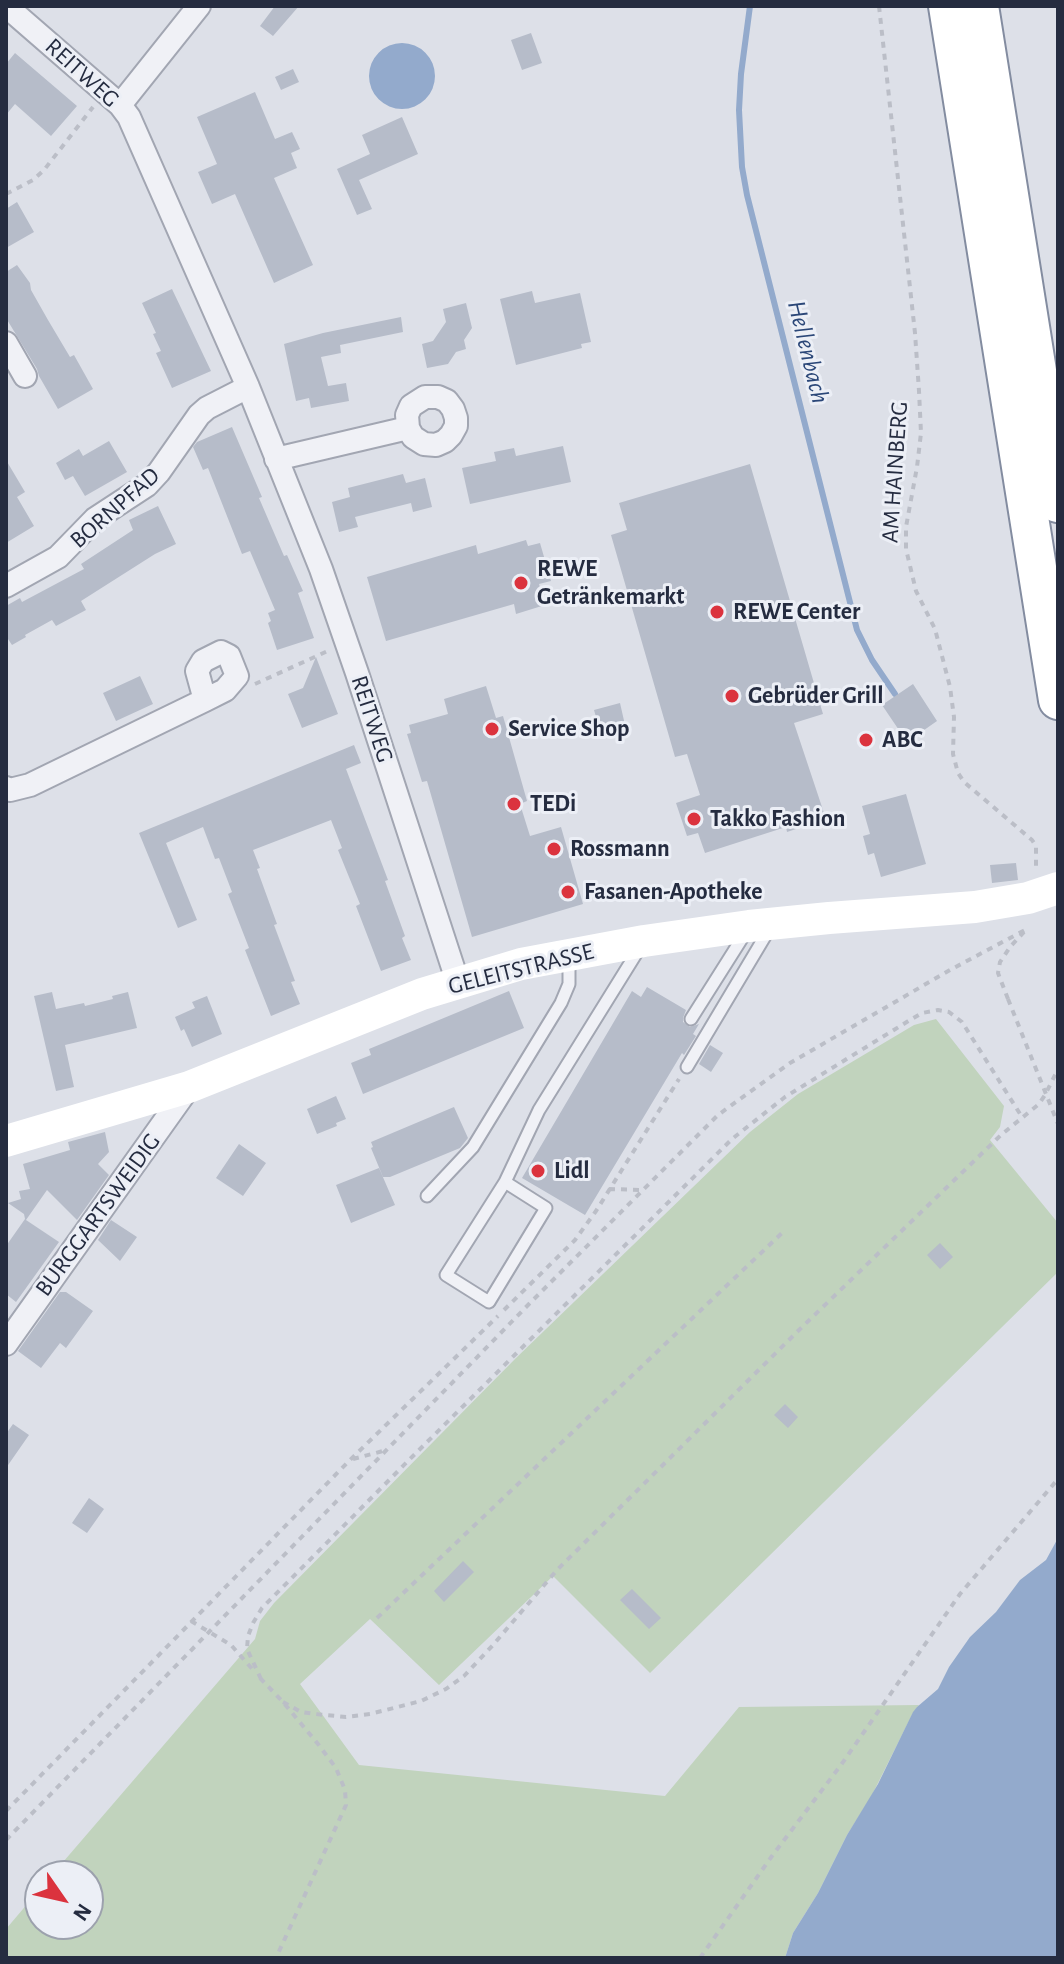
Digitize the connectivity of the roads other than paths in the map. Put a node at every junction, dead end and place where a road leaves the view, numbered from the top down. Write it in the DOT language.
graph roads {
  1 [pos="6,6"];
  2 [pos="199,6"];
  3 [pos="948,6"];
  4 [pos="979,6"];
  5 [pos="113,99"];
  6 [pos="6,343"];
  7 [pos="25,376"];
  8 [pos="248,387"];
  9 [pos="408,428"];
  10 [pos="276,459"];
  11 [pos="1058,503"];
  12 [pos="9,578"];
  13 [pos="215,695"];
  14 [pos="1058,700"];
  15 [pos="6,788"];
  16 [pos="1043,893"];
  17 [pos="761,925"];
  18 [pos="644,941"];
  19 [pos="569,954"];
  20 [pos="458,983"];
  21 [pos="691,1019"];
  22 [pos="687,1067"];
  23 [pos="189,1087"];
  24 [pos="6,1141"];
  25 [pos="505,1182"];
  26 [pos="427,1196"];
  27 [pos="6,1344"];
  1 -- 5 [label="street, REITWEG"];
  2 -- 5 [label="street"];
  3 -- 14 [label="highway"];
  4 -- 11 [label="highway"];
  5 -- 8 [label="street, REITWEG"];
  6 -- 7 [label="street"];
  8 -- 10 [label="street, REITWEG"];
  8 -- 12 [label="street, BORNPFAD"];
  9 -- 10 [label="street"];
  10 -- 20 [label="street, REITWEG"];
  13 -- 15 [label="street"];
  16 -- 17 [label="main road, GELEITSTRASSE"];
  17 -- 18 [label="main road, GELEITSTRASSE"];
  17 -- 21 [label="lane"];
  17 -- 22 [label="lane"];
  18 -- 19 [label="main road, GELEITSTRASSE"];
  18 -- 25 [label="lane"];
  19 -- 20 [label="main road, GELEITSTRASSE"];
  19 -- 26 [label="lane"];
  20 -- 23 [label="main road, GELEITSTRASSE"];
  23 -- 24 [label="main road, GELEITSTRASSE"];
  23 -- 27 [label="street, BURGGARTSWEIDIG"];
  25 -- 25 [label="lane"];
}
